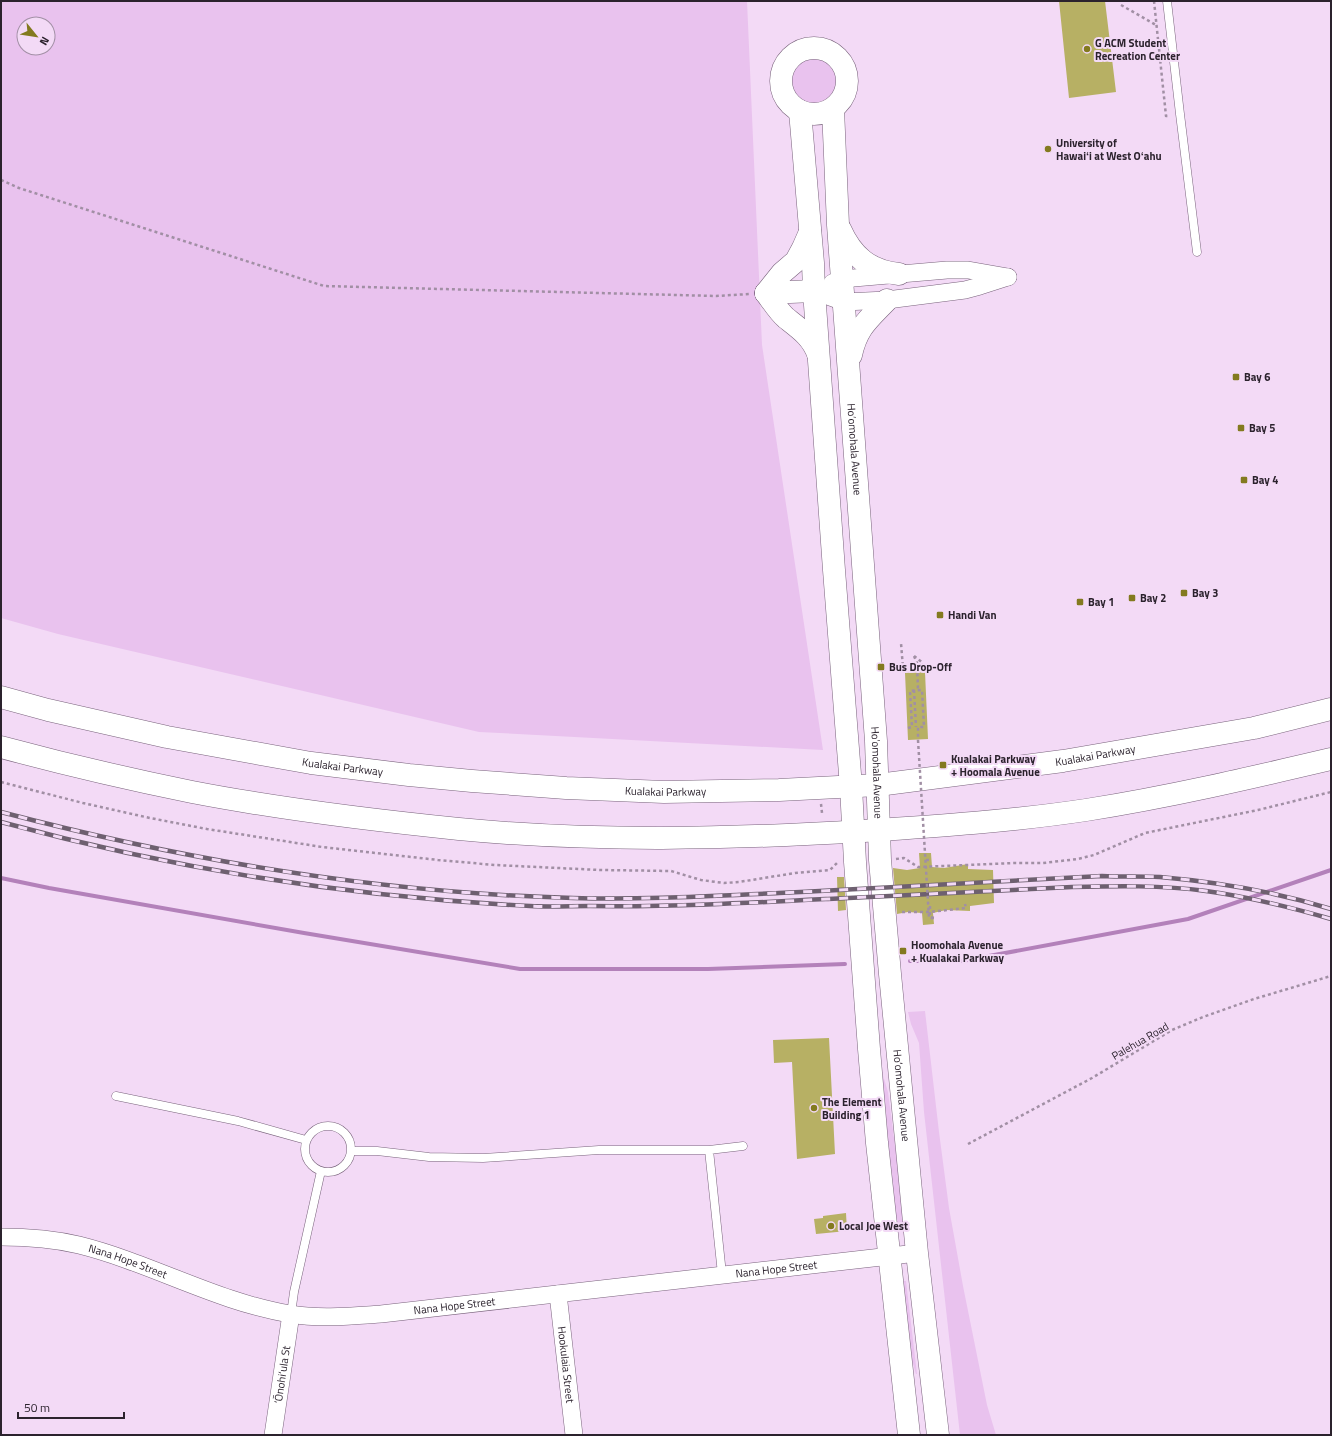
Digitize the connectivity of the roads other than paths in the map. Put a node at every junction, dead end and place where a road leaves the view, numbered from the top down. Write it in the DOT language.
graph roads {
  1 [pos="1167,1"];
  2 [pos="833,109"];
  3 [pos="800,111"];
  4 [pos="838,225"];
  5 [pos="810,230"];
  6 [pos="1197,252"];
  7 [pos="899,274"];
  8 [pos="842,279"];
  9 [pos="814,291"];
  10 [pos="766,293"];
  11 [pos="887,300"];
  12 [pos="844,302"];
  13 [pos="820,359"];
  14 [pos="849,366"];
  15 [pos="1,697"];
  16 [pos="1331,709"];
  17 [pos="1,747"];
  18 [pos="1331,759"];
  19 [pos="878,785"];
  20 [pos="852,787"];
  21 [pos="880,830"];
  22 [pos="854,832"];
  23 [pos="116,1096"];
  24 [pos="306,1140"];
  25 [pos="743,1146"];
  26 [pos="709,1150"];
  27 [pos="351,1152"];
  28 [pos="321,1171"];
  29 [pos="1,1237"];
  30 [pos="917,1253"];
  31 [pos="890,1256"];
  32 [pos="722,1274"];
  33 [pos="558,1294"];
  34 [pos="291,1314"];
  35 [pos="273,1435"];
  36 [pos="574,1435"];
  37 [pos="910,1435"];
  38 [pos="938,1435"];
  1 -- 6 [label="lane"];
  2 -- 3 [label="main road"];
  2 -- 3 [label="main road"];
  2 -- 4 [label="main road, Ho’omohala Avenue"];
  3 -- 5 [label="main road"];
  4 -- 7 [label="main road"];
  4 -- 8 [label="main road, Ho’omohala Avenue"];
  5 -- 9 [label="main road"];
  5 -- 10 [label="main road"];
  7 -- 8 [label="street"];
  7 -- 11 [label="street"];
  8 -- 9 [label="street"];
  8 -- 12 [label="main road, Ho’omohala Avenue"];
  9 -- 10 [label="main road"];
  9 -- 12 [label="street"];
  9 -- 13 [label="main road"];
  10 -- 13 [label="main road"];
  11 -- 12 [label="street"];
  11 -- 14 [label="main road"];
  12 -- 14 [label="main road, Ho’omohala Avenue"];
  13 -- 20 [label="main road"];
  14 -- 19 [label="main road, Ho’omohala Avenue"];
  15 -- 20 [label="main road, Kualakai Parkway"];
  16 -- 19 [label="main road, Kualakai Parkway"];
  17 -- 22 [label="main road"];
  18 -- 21 [label="main road"];
  19 -- 20 [label="main road, Kualakai Parkway"];
  19 -- 21 [label="main road, Ho’omohala Avenue"];
  20 -- 22 [label="main road"];
  21 -- 22 [label="main road"];
  21 -- 30 [label="main road, Ho’omohala Avenue"];
  22 -- 31 [label="main road"];
  23 -- 24 [label="lane"];
  24 -- 27 [label="lane"];
  24 -- 28 [label="lane"];
  25 -- 26 [label="lane"];
  26 -- 27 [label="lane"];
  26 -- 32 [label="lane"];
  27 -- 28 [label="lane"];
  28 -- 34 [label="lane"];
  29 -- 34 [label="street, Nana Hope Street"];
  30 -- 31 [label="street, Nana Hope Street"];
  30 -- 38 [label="main road, Ho’omohala Avenue"];
  31 -- 32 [label="street, Nana Hope Street"];
  31 -- 37 [label="main road"];
  32 -- 33 [label="street, Nana Hope Street"];
  33 -- 34 [label="street, Nana Hope Street"];
  33 -- 36 [label="street, Hookulaia Street"];
  34 -- 35 [label="street, ‘Ōnohi‘ula St"];
}
